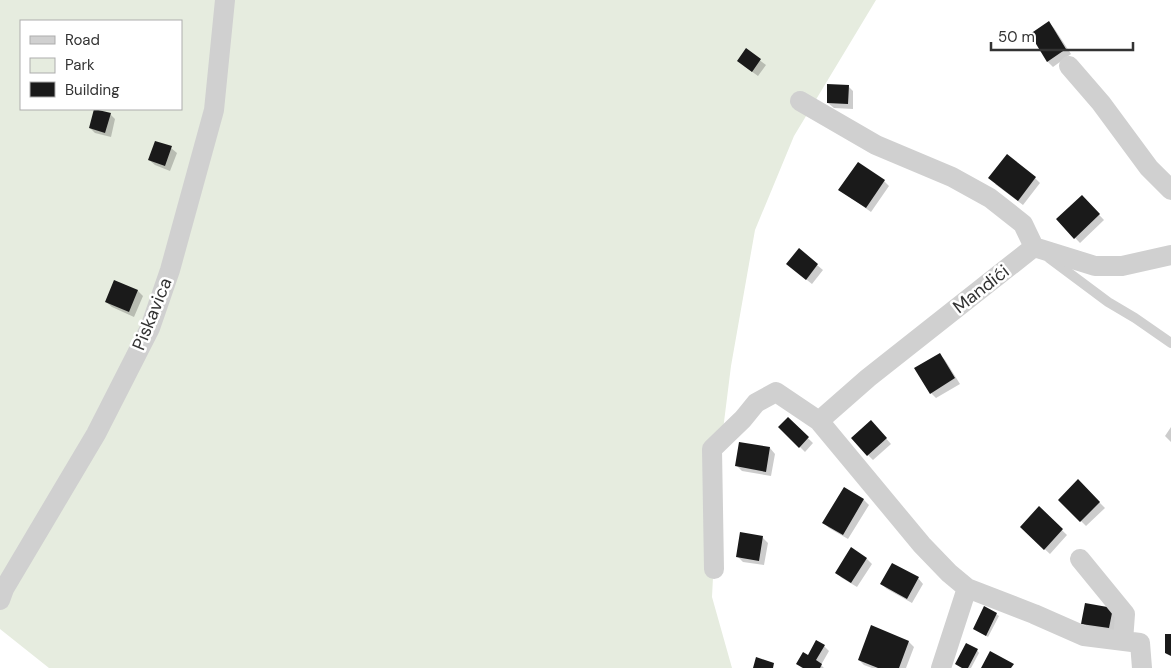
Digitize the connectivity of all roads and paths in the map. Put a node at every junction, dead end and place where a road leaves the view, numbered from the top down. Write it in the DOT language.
graph roads {
  1 [pos="224,0"];
  2 [pos="1069,66"];
  3 [pos="800,101"];
  4 [pos="1171,190"];
  5 [pos="1034,247"];
  6 [pos="1171,255"];
  7 [pos="1171,343"];
  8 [pos="819,421"];
  9 [pos="1080,559"];
  10 [pos="714,569"];
  11 [pos="968,588"];
  12 [pos="0,600"];
  13 [pos="1123,641"];
  14 [pos="941,668"];
  15 [pos="1142,668"];
  1 -- 12 [label="street, Piskavica"];
  2 -- 4 [label="street"];
  3 -- 5 [label="street"];
  5 -- 6 [label="street"];
  5 -- 7 [label="lane"];
  5 -- 8 [label="street, Mandići"];
  8 -- 10 [label="street"];
  8 -- 11 [label="street"];
  9 -- 13 [label="street"];
  11 -- 13 [label="street"];
  11 -- 14 [label="street"];
  13 -- 15 [label="street"];
}
